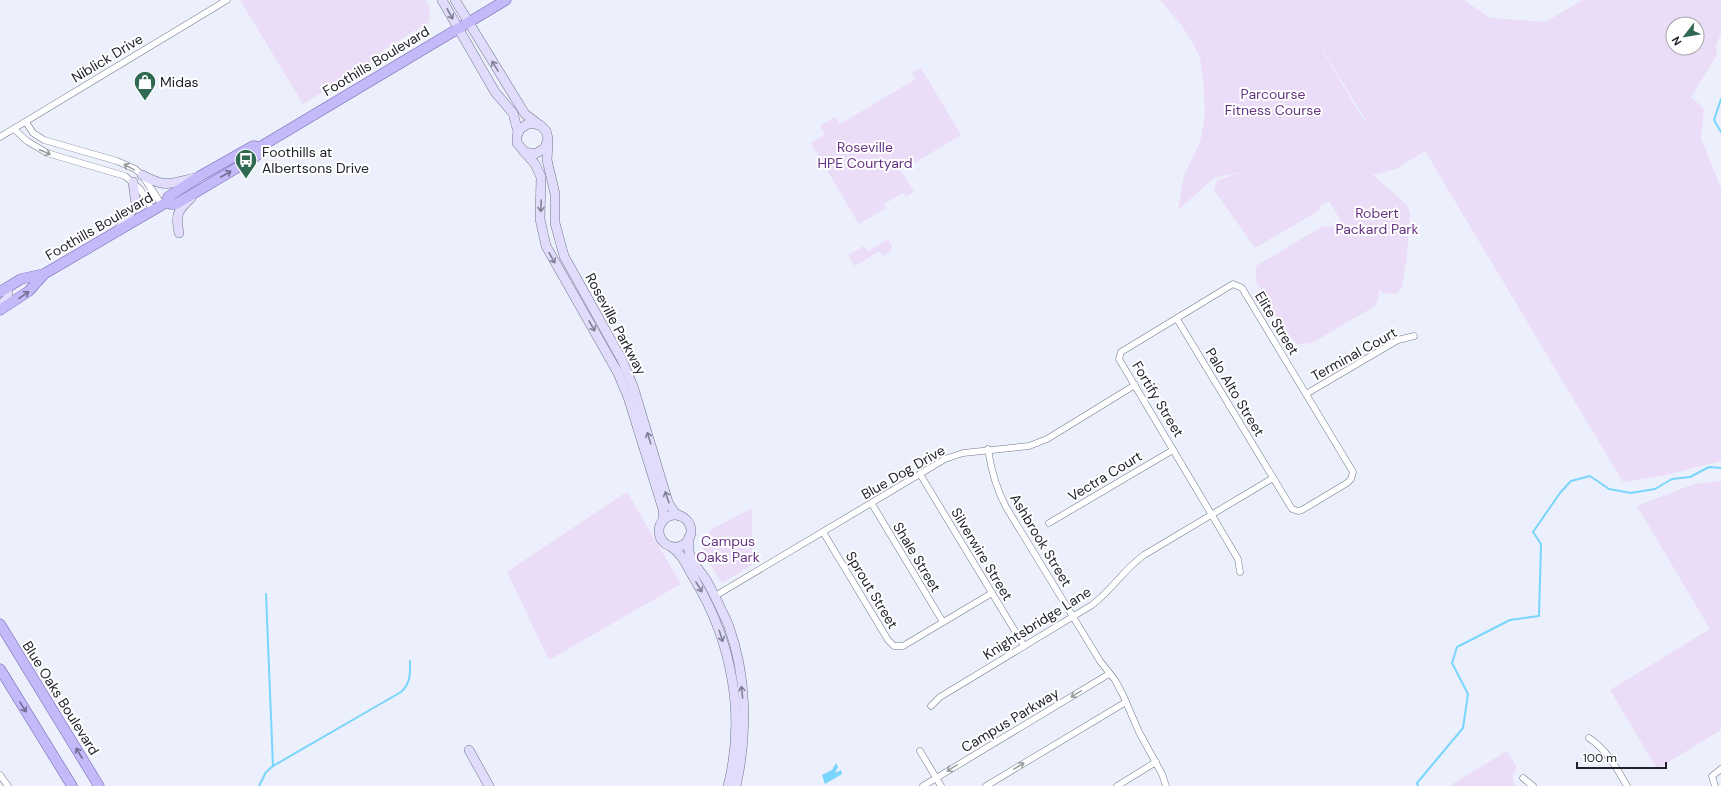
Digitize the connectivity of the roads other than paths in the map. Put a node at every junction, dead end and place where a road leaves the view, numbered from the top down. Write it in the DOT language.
graph roads {
  1 [pos="227,0"];
  2 [pos="442,0"];
  3 [pos="455,0"];
  4 [pos="506,0"];
  5 [pos="469,22"];
  6 [pos="458,28"];
  7 [pos="26,122"];
  8 [pos="537,124"];
  9 [pos="14,129"];
  10 [pos="518,132"];
  11 [pos="0,137"];
  12 [pos="548,142"];
  13 [pos="260,147"];
  14 [pos="524,152"];
  15 [pos="142,175"];
  16 [pos="200,176"];
  17 [pos="133,182"];
  18 [pos="205,186"];
  19 [pos="165,204"];
  20 [pos="153,211"];
  21 [pos="118,232"];
  22 [pos="179,233"];
  23 [pos="564,256"];
  24 [pos="44,274"];
  25 [pos="566,280"];
  26 [pos="3,290"];
  27 [pos="0,305"];
  28 [pos="0,310"];
  29 [pos="598,318"];
  30 [pos="1177,319"];
  31 [pos="1414,336"];
  32 [pos="1135,385"];
  33 [pos="1306,394"];
  34 [pos="988,449"];
  35 [pos="1174,450"];
  36 [pos="920,474"];
  37 [pos="1273,478"];
  38 [pos="872,504"];
  39 [pos="1212,514"];
  40 [pos="680,516"];
  41 [pos="663,521"];
  42 [pos="1049,523"];
  43 [pos="823,532"];
  44 [pos="689,537"];
  45 [pos="670,546"];
  46 [pos="1240,572"];
  47 [pos="992,593"];
  48 [pos="715,596"];
  49 [pos="1073,617"];
  50 [pos="942,622"];
  51 [pos="0,624"];
  52 [pos="0,636"];
  53 [pos="1024,646"];
  54 [pos="15,650"];
  55 [pos="0,669"];
  56 [pos="1109,674"];
  57 [pos="1126,702"];
  58 [pos="931,706"];
  59 [pos="1589,738"];
  60 [pos="469,750"];
  61 [pos="920,751"];
  62 [pos="1156,762"];
  63 [pos="1721,769"];
  64 [pos="0,775"];
  65 [pos="936,778"];
  66 [pos="1523,778"];
  67 [pos="8,786"];
  68 [pos="72,786"];
  69 [pos="99,786"];
  70 [pos="489,786"];
  71 [pos="728,786"];
  72 [pos="736,786"];
  73 [pos="923,786"];
  74 [pos="941,786"];
  75 [pos="986,786"];
  76 [pos="1117,786"];
  77 [pos="1166,786"];
  78 [pos="1533,786"];
  79 [pos="1626,786"];
  80 [pos="1715,786"];
  1 -- 7 [label="street, Niblick Drive"];
  2 -- 6 [label="street, one-way"];
  3 -- 5 [label="street"];
  4 -- 5 [label="main road, Foothills Boulevard"];
  5 -- 6 [label="main road, Foothills Boulevard"];
  8 -- 5 [label="street, one-way"];
  6 -- 10 [label="street"];
  6 -- 13 [label="main road, Foothills Boulevard"];
  7 -- 9 [label="street, Niblick Drive"];
  15 -- 7 [label="street, one-way"];
  8 -- 10 [label="street"];
  8 -- 12 [label="street"];
  9 -- 11 [label="street, Niblick Drive"];
  9 -- 17 [label="street, one-way"];
  10 -- 14 [label="street"];
  12 -- 14 [label="street"];
  12 -- 23 [label="street, Roseville Parkway"];
  13 -- 16 [label="main road, Foothills Boulevard"];
  18 -- 13 [label="main road, Foothills Boulevard, one-way"];
  14 -- 25 [label="street, Roseville Parkway, one-way"];
  15 -- 16 [label="street"];
  15 -- 19 [label="street"];
  16 -- 19 [label="main road, Foothills Boulevard"];
  17 -- 20 [label="street"];
  17 -- 21 [label="street"];
  18 -- 19 [label="main road, Foothills Boulevard"];
  18 -- 22 [label="street"];
  19 -- 20 [label="main road, Foothills Boulevard"];
  20 -- 21 [label="main road, Foothills Boulevard"];
  21 -- 24 [label="main road, Foothills Boulevard"];
  23 -- 25 [label="street"];
  23 -- 29 [label="street, Roseville Parkway"];
  24 -- 26 [label="main road, Foothills Boulevard"];
  28 -- 24 [label="main road, Foothills Boulevard, one-way"];
  25 -- 29 [label="street"];
  25 -- 41 [label="street, Roseville Parkway, one-way"];
  26 -- 27 [label="street"];
  40 -- 29 [label="street, Roseville Parkway, one-way"];
  30 -- 32 [label="street, Fortify Street"];
  30 -- 33 [label="street, Elite Street"];
  30 -- 37 [label="street, Palo Alto Street"];
  31 -- 33 [label="street, Terminal Court"];
  32 -- 34 [label="street, Blue Dog Drive"];
  32 -- 35 [label="street, Fortify Street"];
  33 -- 37 [label="street, Palo Alto Street"];
  34 -- 36 [label="street, Blue Dog Drive"];
  34 -- 49 [label="street, Ashbrook Street"];
  35 -- 39 [label="street, Fortify Street"];
  35 -- 42 [label="street, Vectra Court"];
  36 -- 38 [label="street, Blue Dog Drive"];
  36 -- 47 [label="street, Silverwire Street"];
  37 -- 39 [label="street, Knightsbridge Lane"];
  38 -- 43 [label="street, Blue Dog Drive"];
  38 -- 50 [label="street, Shale Street"];
  39 -- 46 [label="street, Fortify Street"];
  39 -- 49 [label="street, Knightsbridge Lane"];
  40 -- 41 [label="street"];
  40 -- 44 [label="street"];
  41 -- 45 [label="street"];
  43 -- 48 [label="street, Blue Dog Drive"];
  43 -- 50 [label="street, Sprout Street"];
  44 -- 45 [label="street"];
  44 -- 48 [label="street"];
  45 -- 71 [label="street, one-way"];
  47 -- 50 [label="street, Sprout Street"];
  47 -- 53 [label="street, Silverwire Street"];
  72 -- 48 [label="street, one-way"];
  49 -- 53 [label="street, Knightsbridge Lane"];
  49 -- 56 [label="street, Ashbrook Street"];
  51 -- 54 [label="main road, Blue Oaks Boulevard"];
  52 -- 54 [label="main road"];
  53 -- 58 [label="street, Knightsbridge Lane"];
  69 -- 54 [label="main road, Blue Oaks Boulevard, one-way"];
  55 -- 68 [label="main road, one-way"];
  56 -- 57 [label="street, Ashbrook Street"];
  56 -- 65 [label="street, Campus Parkway, one-way"];
  57 -- 62 [label="street, Ashbrook Street"];
  75 -- 57 [label="street, one-way"];
  59 -- 79 [label="street"];
  60 -- 70 [label="street"];
  61 -- 65 [label="street"];
  62 -- 76 [label="street"];
  62 -- 77 [label="street, Ashbrook Street"];
  63 -- 80 [label="street"];
  64 -- 67 [label="street"];
  65 -- 73 [label="street, Campus Parkway"];
  65 -- 74 [label="street"];
  66 -- 78 [label="street"];
}
